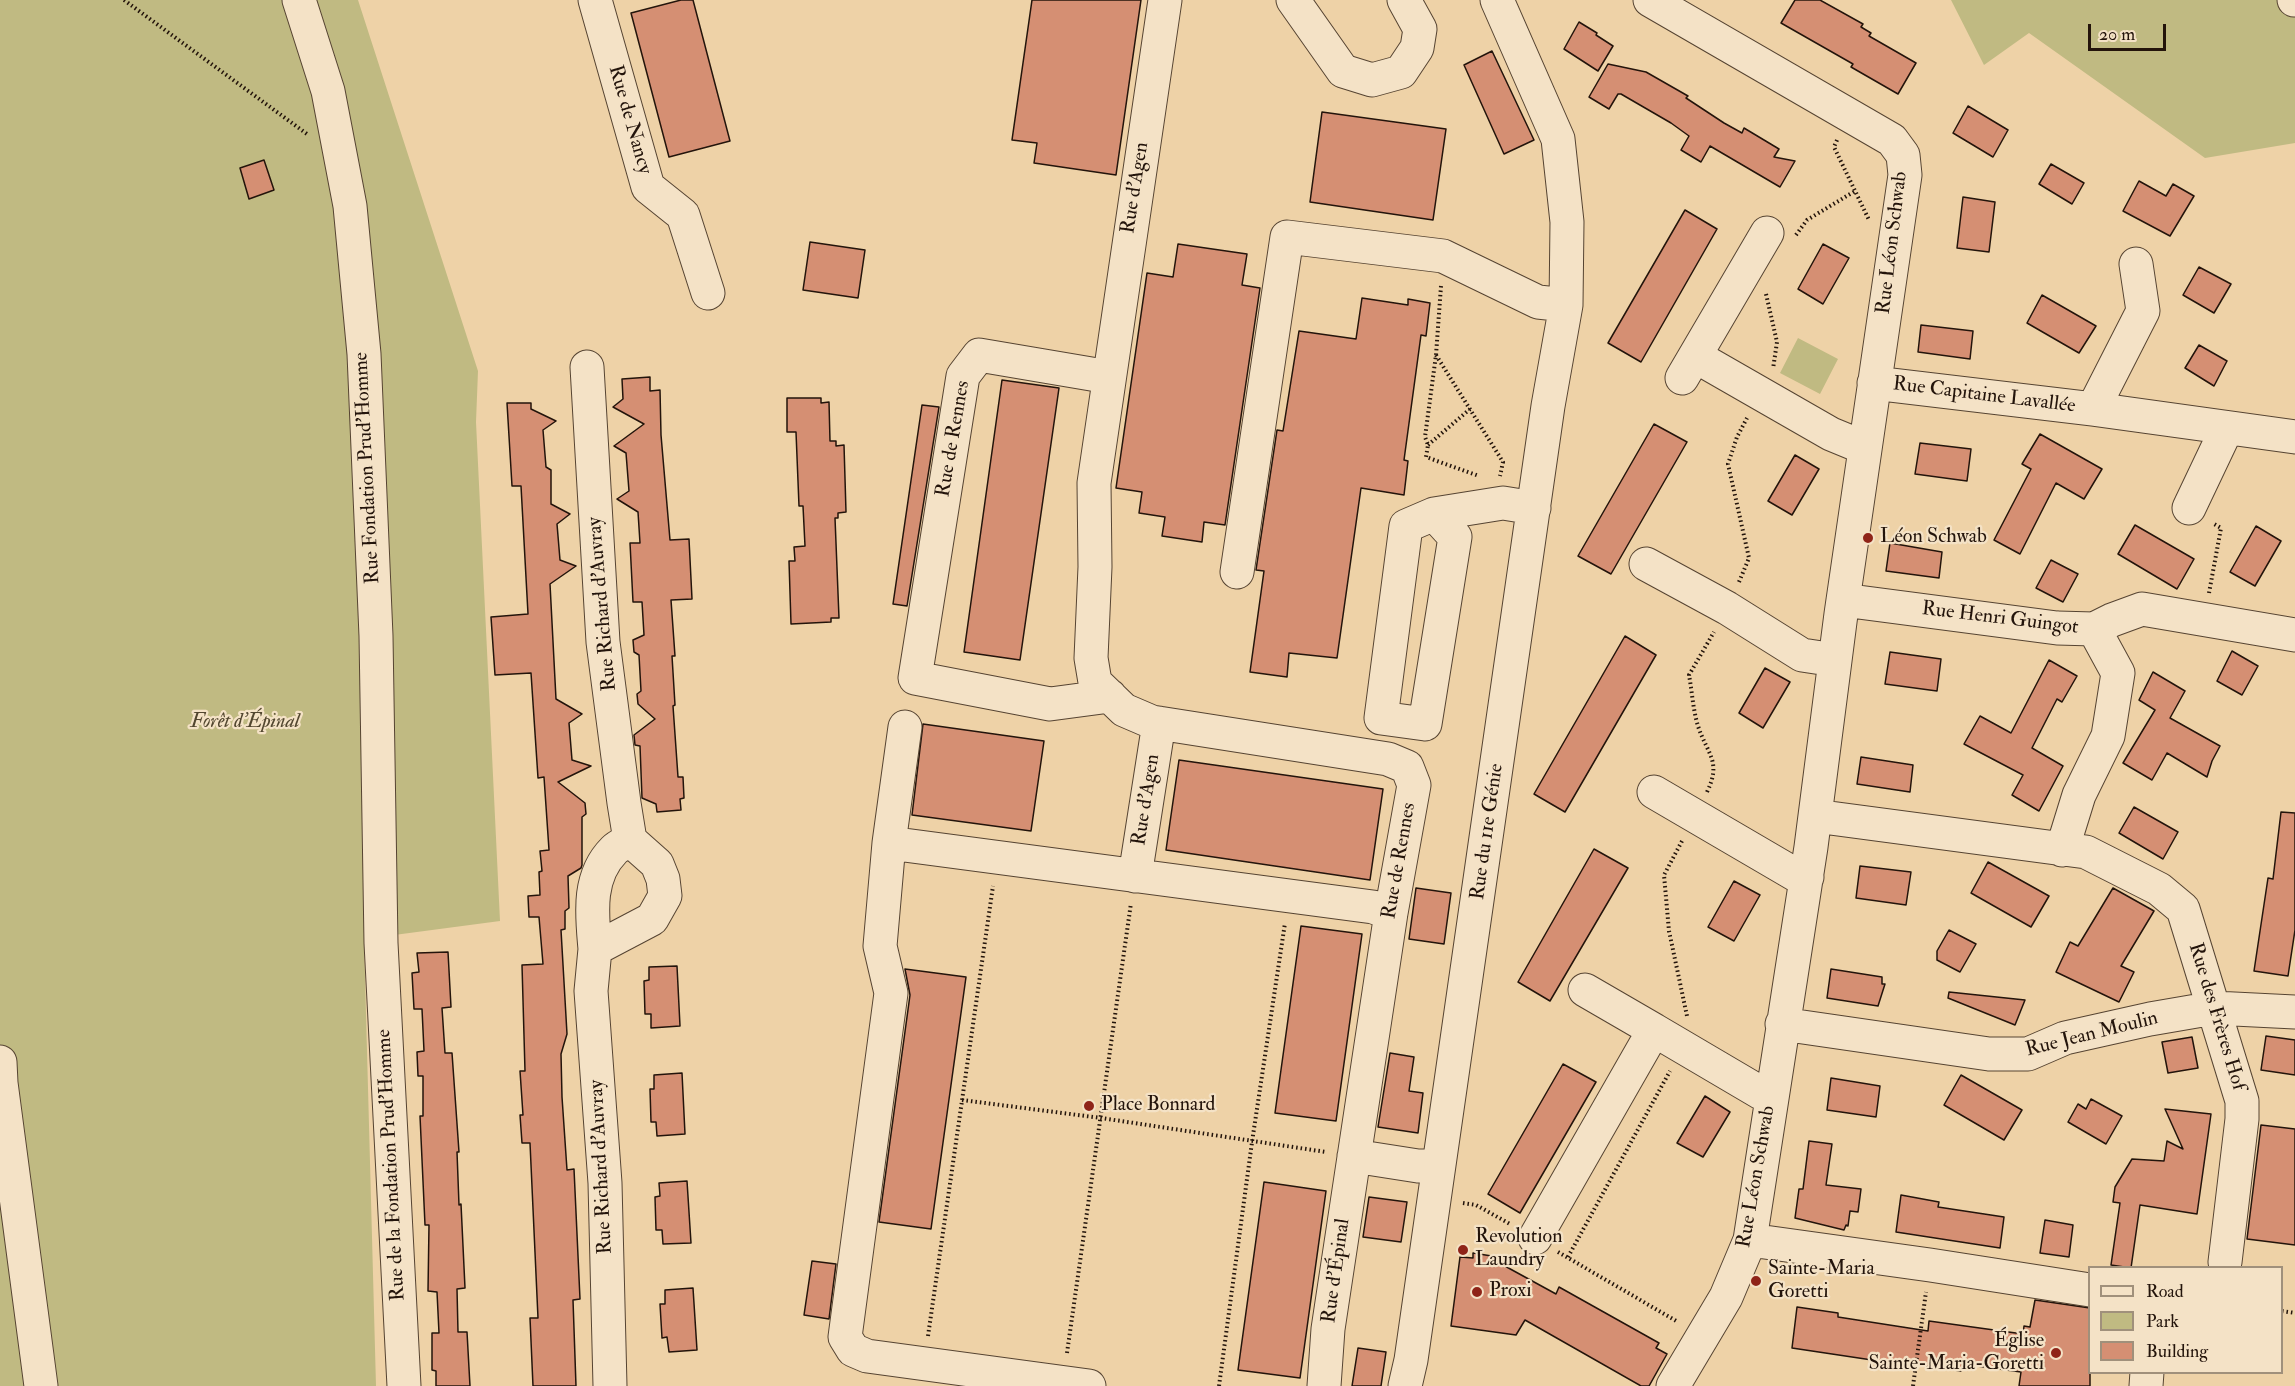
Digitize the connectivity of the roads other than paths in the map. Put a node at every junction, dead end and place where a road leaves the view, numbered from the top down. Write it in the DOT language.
graph roads {
  1 [pos="299,0"];
  2 [pos="595,0"];
  3 [pos="1165,0"];
  4 [pos="1293,0"];
  5 [pos="1404,0"];
  6 [pos="1497,0"];
  7 [pos="1650,0"];
  8 [pos="1692,10"];
  9 [pos="1779,238"];
  10 [pos="2136,264"];
  11 [pos="708,293"];
  12 [pos="1566,305"];
  13 [pos="587,367"];
  14 [pos="1109,377"];
  15 [pos="1875,383"];
  16 [pos="2093,409"];
  17 [pos="2227,428"];
  18 [pos="2295,437"];
  19 [pos="1865,448"];
  20 [pos="1512,498"];
  21 [pos="2189,508"];
  22 [pos="1434,514"];
  23 [pos="1646,564"];
  24 [pos="1237,572"];
  25 [pos="1843,600"];
  26 [pos="2094,629"];
  27 [pos="2295,635"];
  28 [pos="1835,660"];
  29 [pos="1110,696"];
  30 [pos="1159,723"];
  31 [pos="905,727"];
  32 [pos="1654,792"];
  33 [pos="1815,816"];
  34 [pos="630,840"];
  35 [pos="889,843"];
  36 [pos="2062,850"];
  37 [pos="1135,876"];
  38 [pos="1807,877"];
  39 [pos="1391,913"];
  40 [pos="381,943"];
  41 [pos="596,949"];
  42 [pos="1585,990"];
  43 [pos="2214,1008"];
  44 [pos="2295,1012"];
  45 [pos="1782,1024"];
  46 [pos="1654,1030"];
  47 [pos="0,1062"];
  48 [pos="1772,1094"];
  49 [pos="1354,1156"];
  50 [pos="1438,1166"];
  51 [pos="1535,1238"];
  52 [pos="1750,1240"];
  53 [pos="2225,1262"];
  54 [pos="2088,1290"];
  55 [pos="1411,1377"];
  56 [pos="1076,1384"];
  57 [pos="41,1386"];
  58 [pos="404,1386"];
  59 [pos="610,1386"];
  60 [pos="1324,1386"];
  61 [pos="1673,1386"];
  1 -- 40 [label="street, Rue Fondation Prud'Homme"];
  2 -- 11 [label="street, Rue de Nancy"];
  3 -- 14 [label="street, Rue d'Agen"];
  4 -- 5 [label="street"];
  6 -- 12 [label="street, Rue du 11e Génie"];
  7 -- 8 [label="street, Rue Léon Schwab"];
  8 -- 15 [label="street, Rue Léon Schwab"];
  9 -- 19 [label="street"];
  10 -- 16 [label="street, Rue Capitaine Lavallée"];
  12 -- 20 [label="street, Rue du 11e Génie"];
  12 -- 24 [label="street"];
  13 -- 34 [label="street, Rue Richard d'Auvray"];
  14 -- 29 [label="street, Rue de Rennes"];
  14 -- 29 [label="street, Rue de Rennes"];
  15 -- 16 [label="street, Rue Capitaine Lavallée"];
  15 -- 19 [label="street, Rue Léon Schwab"];
  16 -- 17 [label="street, Rue Capitaine Lavallée"];
  17 -- 18 [label="street, Rue Capitaine Lavallée"];
  17 -- 21 [label="street"];
  19 -- 25 [label="street, Rue Léon Schwab"];
  20 -- 22 [label="street"];
  20 -- 50 [label="street, Rue du 11e Génie"];
  22 -- 22 [label="street"];
  23 -- 28 [label="street"];
  25 -- 26 [label="street, Rue Henri Guingot"];
  25 -- 28 [label="street, Rue Léon Schwab"];
  26 -- 27 [label="street, Rue Henri Guingot"];
  26 -- 36 [label="street"];
  28 -- 33 [label="street, Rue Léon Schwab"];
  29 -- 30 [label="street, Rue de Rennes"];
  30 -- 37 [label="street, Rue d'Agen"];
  30 -- 39 [label="street, Rue de Rennes"];
  31 -- 35 [label="street"];
  32 -- 38 [label="street"];
  33 -- 36 [label="street, Rue des Frères Hof"];
  33 -- 38 [label="street, Rue Léon Schwab"];
  34 -- 41 [label="street, Rue Richard d'Auvray"];
  34 -- 41 [label="street"];
  35 -- 37 [label="street"];
  35 -- 56 [label="street"];
  36 -- 43 [label="street, Rue des Frères Hof"];
  37 -- 39 [label="street"];
  38 -- 45 [label="street, Rue Léon Schwab"];
  39 -- 49 [label="street, Rue de Rennes"];
  40 -- 58 [label="street, Rue de la Fondation Prud'Homme"];
  41 -- 59 [label="street, Rue Richard d'Auvray"];
  42 -- 46 [label="street, Rue Léon Schwab"];
  43 -- 44 [label="street, Rue Jean Moulin"];
  43 -- 45 [label="street, Rue Jean Moulin"];
  43 -- 53 [label="street, Rue des Frères Hof"];
  45 -- 48 [label="street, Rue Léon Schwab"];
  46 -- 48 [label="street, Rue Léon Schwab"];
  46 -- 51 [label="street"];
  47 -- 57 [label="street"];
  48 -- 52 [label="street, Rue Léon Schwab"];
  49 -- 50 [label="street"];
  49 -- 60 [label="street, Rue d'Épinal"];
  50 -- 55 [label="street, Rue du 11e Génie"];
  52 -- 54 [label="street"];
  52 -- 61 [label="street, Rue Léon Schwab"];
}
